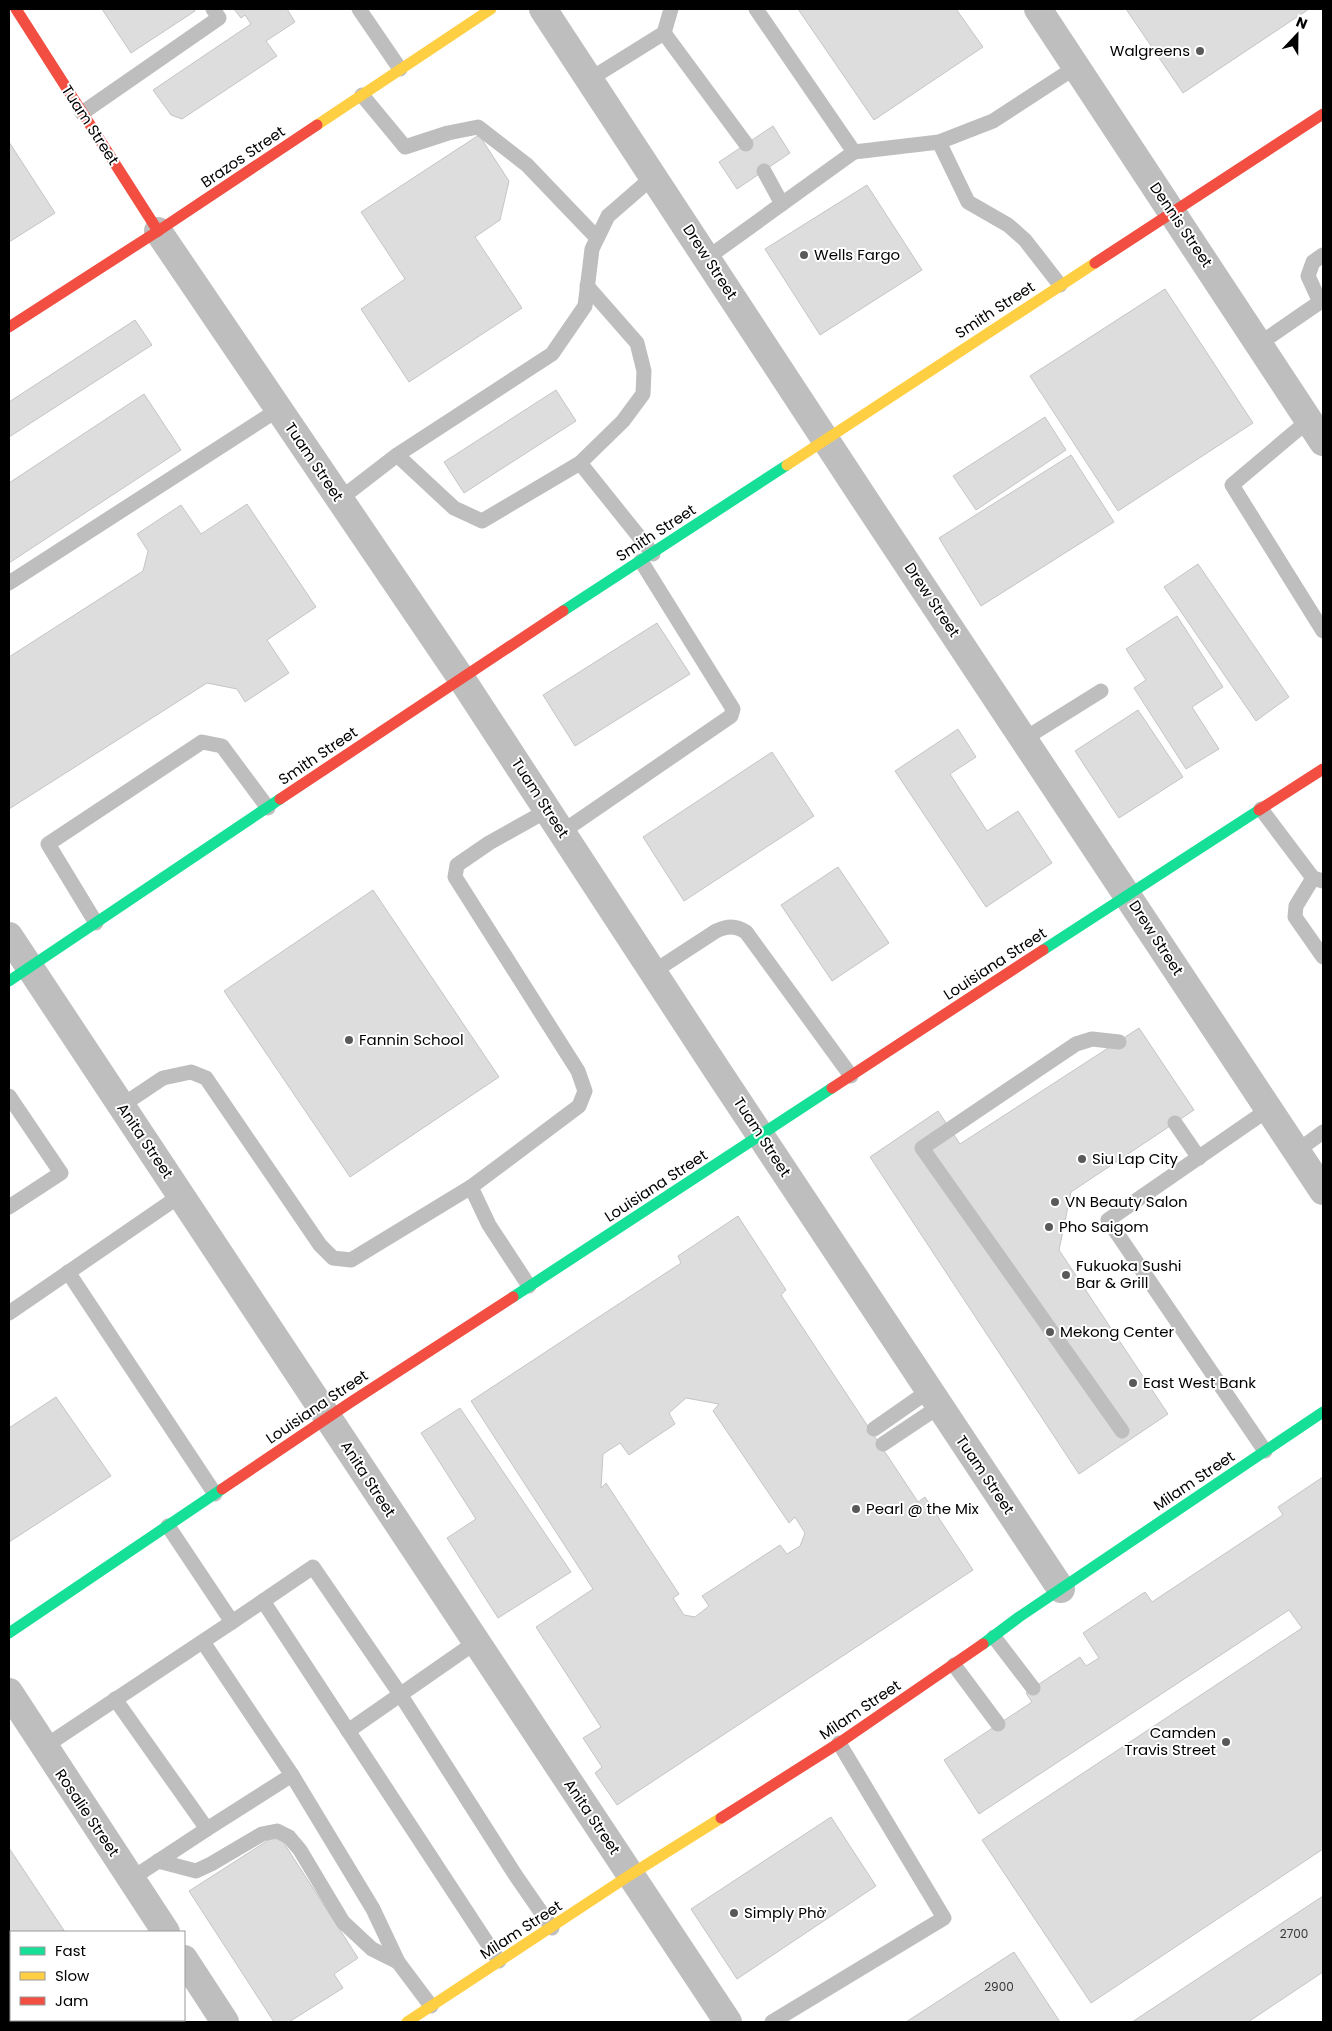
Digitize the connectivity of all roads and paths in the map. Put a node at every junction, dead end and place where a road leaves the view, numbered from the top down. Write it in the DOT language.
graph roads {
  1 [pos="16,9"];
  2 [pos="212,9"];
  3 [pos="359,9"];
  4 [pos="491,9"];
  5 [pos="543,9"];
  6 [pos="671,9"];
  7 [pos="756,9"];
  8 [pos="1038,9"];
  9 [pos="664,32"];
  10 [pos="1076,67"];
  11 [pos="400,69"];
  12 [pos="590,79"];
  13 [pos="362,95"];
  14 [pos="82,112"];
  15 [pos="1323,114"];
  16 [pos="939,142"];
  17 [pos="746,144"];
  18 [pos="854,152"];
  19 [pos="764,171"];
  20 [pos="654,176"];
  21 [pos="782,204"];
  22 [pos="1172,212"];
  23 [pos="158,231"];
  24 [pos="597,238"];
  25 [pos="1323,254"];
  26 [pos="707,258"];
  27 [pos="1060,285"];
  28 [pos="587,286"];
  29 [pos="1321,301"];
  30 [pos="9,327"];
  31 [pos="1259,344"];
  32 [pos="278,409"];
  33 [pos="1309,420"];
  34 [pos="826,440"];
  35 [pos="1323,442"];
  36 [pos="397,455"];
  37 [pos="580,463"];
  38 [pos="340,499"];
  39 [pos="647,557"];
  40 [pos="9,583"];
  41 [pos="1323,631"];
  42 [pos="461,678"];
  43 [pos="1101,691"];
  44 [pos="1024,739"];
  45 [pos="1323,769"];
  46 [pos="268,808"];
  47 [pos="1261,809"];
  48 [pos="555,821"];
  49 [pos="1318,879"];
  50 [pos="1128,894"];
  51 [pos="96,923"];
  52 [pos="9,936"];
  53 [pos="1323,957"];
  54 [pos="653,972"];
  55 [pos="19,974"];
  56 [pos="1119,1042"];
  57 [pos="852,1076"];
  58 [pos="9,1096"];
  59 [pos="121,1106"];
  60 [pos="1269,1109"];
  61 [pos="1175,1123"];
  62 [pos="1323,1132"];
  63 [pos="761,1136"];
  64 [pos="1297,1151"];
  65 [pos="1199,1158"];
  66 [pos="470,1188"];
  67 [pos="1323,1191"];
  68 [pos="181,1195"];
  69 [pos="9,1207"];
  70 [pos="68,1272"];
  71 [pos="529,1286"];
  72 [pos="9,1313"];
  73 [pos="935,1398"];
  74 [pos="1323,1412"];
  75 [pos="328,1418"];
  76 [pos="874,1429"];
  77 [pos="1122,1431"];
  78 [pos="883,1444"];
  79 [pos="1265,1451"];
  80 [pos="215,1494"];
  81 [pos="168,1526"];
  82 [pos="1061,1589"];
  83 [pos="263,1601"];
  84 [pos="232,1622"];
  85 [pos="9,1633"];
  86 [pos="994,1637"];
  87 [pos="203,1642"];
  88 [pos="476,1642"];
  89 [pos="954,1665"];
  90 [pos="1033,1688"];
  91 [pos="9,1692"];
  92 [pos="400,1694"];
  93 [pos="115,1699"];
  94 [pos="998,1724"];
  95 [pos="348,1731"];
  96 [pos="839,1743"];
  97 [pos="44,1747"];
  98 [pos="292,1776"];
  99 [pos="207,1829"];
  100 [pos="158,1861"];
  101 [pos="630,1874"];
  102 [pos="131,1879"];
  103 [pos="552,1928"];
  104 [pos="165,1931"];
  105 [pos="185,1961"];
  106 [pos="500,1961"];
  107 [pos="398,1962"];
  108 [pos="432,2006"];
  109 [pos="225,2022"];
  110 [pos="407,2022"];
  111 [pos="728,2022"];
  112 [pos="772,2022"];
  1 -- 14 [label="main road, Tuam Street"];
  2 -- 14 [label="lane"];
  3 -- 11 [label="lane"];
  4 -- 11 [label="main road, Brazos Street"];
  5 -- 12 [label="street, Drew Street"];
  6 -- 9 [label="lane"];
  7 -- 18 [label="lane"];
  8 -- 10 [label="street, Dennis Street"];
  9 -- 12 [label="lane"];
  9 -- 17 [label="lane"];
  10 -- 16 [label="lane"];
  10 -- 22 [label="street, Dennis Street"];
  11 -- 13 [label="main road, Brazos Street"];
  12 -- 20 [label="street, Drew Street"];
  13 -- 23 [label="main road, Brazos Street"];
  13 -- 24 [label="lane"];
  14 -- 23 [label="main road, Tuam Street"];
  15 -- 22 [label="main road, Smith Street"];
  16 -- 18 [label="lane"];
  16 -- 27 [label="lane"];
  18 -- 21 [label="lane"];
  19 -- 21 [label="lane"];
  20 -- 24 [label="lane"];
  20 -- 26 [label="street, Drew Street"];
  21 -- 26 [label="lane"];
  22 -- 27 [label="main road, Smith Street"];
  22 -- 31 [label="street, Dennis Street"];
  23 -- 30 [label="main road, Brazos Street"];
  23 -- 32 [label="street, Tuam Street"];
  24 -- 28 [label="lane"];
  25 -- 29 [label="lane"];
  26 -- 34 [label="street, Drew Street"];
  27 -- 34 [label="main road, Smith Street"];
  28 -- 36 [label="lane"];
  28 -- 37 [label="lane"];
  29 -- 31 [label="lane"];
  31 -- 33 [label="street, Dennis Street"];
  32 -- 38 [label="street, Tuam Street"];
  32 -- 40 [label="lane"];
  33 -- 35 [label="street, Dennis Street"];
  33 -- 41 [label="lane"];
  34 -- 39 [label="main road, Smith Street"];
  34 -- 44 [label="street, Drew Street"];
  36 -- 37 [label="lane"];
  36 -- 38 [label="lane"];
  37 -- 39 [label="lane"];
  38 -- 42 [label="street, Tuam Street"];
  39 -- 42 [label="main road, Smith Street"];
  39 -- 48 [label="lane"];
  42 -- 46 [label="main road, Smith Street"];
  42 -- 48 [label="street, Tuam Street"];
  43 -- 44 [label="lane"];
  44 -- 50 [label="street, Drew Street"];
  45 -- 47 [label="main road, Louisiana Street"];
  46 -- 51 [label="main road, Smith Street"];
  46 -- 51 [label="lane"];
  47 -- 49 [label="lane"];
  47 -- 50 [label="main road, Louisiana Street"];
  48 -- 54 [label="street, Tuam Street"];
  48 -- 66 [label="lane"];
  49 -- 53 [label="lane"];
  50 -- 57 [label="main road, Louisiana Street"];
  50 -- 60 [label="street, Drew Street"];
  51 -- 55 [label="main road, Smith Street"];
  52 -- 55 [label="street, Anita Street"];
  54 -- 57 [label="lane"];
  54 -- 63 [label="street, Tuam Street"];
  55 -- 59 [label="street, Anita Street"];
  56 -- 77 [label="lane"];
  57 -- 63 [label="main road, Louisiana Street"];
  58 -- 69 [label="lane"];
  59 -- 66 [label="lane"];
  59 -- 68 [label="street, Anita Street"];
  60 -- 64 [label="street, Drew Street"];
  60 -- 65 [label="lane"];
  61 -- 65 [label="lane"];
  62 -- 64 [label="lane"];
  63 -- 71 [label="main road, Louisiana Street"];
  63 -- 73 [label="street, Tuam Street"];
  64 -- 67 [label="street, Drew Street"];
  65 -- 79 [label="lane"];
  66 -- 71 [label="lane"];
  68 -- 70 [label="lane"];
  68 -- 75 [label="street, Anita Street"];
  70 -- 72 [label="lane"];
  70 -- 80 [label="lane"];
  71 -- 75 [label="main road, Louisiana Street"];
  73 -- 76 [label="lane"];
  73 -- 78 [label="lane"];
  73 -- 82 [label="street, Tuam Street"];
  74 -- 79 [label="main road, Milam Street"];
  75 -- 80 [label="main road, Louisiana Street"];
  75 -- 88 [label="street, Anita Street"];
  79 -- 82 [label="main road, Milam Street"];
  80 -- 81 [label="main road, Louisiana Street"];
  81 -- 84 [label="lane"];
  81 -- 85 [label="main road, Louisiana Street"];
  82 -- 86 [label="main road, Milam Street"];
  83 -- 84 [label="lane"];
  83 -- 92 [label="lane"];
  83 -- 95 [label="lane"];
  84 -- 87 [label="lane"];
  86 -- 89 [label="main road, Milam Street"];
  86 -- 90 [label="lane"];
  87 -- 93 [label="lane"];
  87 -- 98 [label="lane"];
  88 -- 92 [label="lane"];
  88 -- 101 [label="street, Anita Street"];
  89 -- 94 [label="lane"];
  89 -- 96 [label="main road, Milam Street"];
  91 -- 97 [label="street, Rosalie Street"];
  92 -- 95 [label="lane"];
  92 -- 103 [label="lane"];
  93 -- 97 [label="lane"];
  93 -- 99 [label="lane"];
  95 -- 106 [label="lane"];
  96 -- 101 [label="main road, Milam Street"];
  96 -- 112 [label="lane"];
  97 -- 102 [label="street, Rosalie Street"];
  98 -- 99 [label="lane"];
  98 -- 107 [label="lane"];
  99 -- 100 [label="lane"];
  100 -- 102 [label="lane"];
  100 -- 107 [label="lane"];
  101 -- 103 [label="main road, Milam Street"];
  101 -- 111 [label="street, Anita Street"];
  102 -- 104 [label="street, Rosalie Street"];
  103 -- 106 [label="main road, Milam Street"];
  105 -- 109 [label="street"];
  106 -- 108 [label="main road, Milam Street"];
  107 -- 108 [label="lane"];
  108 -- 110 [label="main road, Milam Street"];
}
